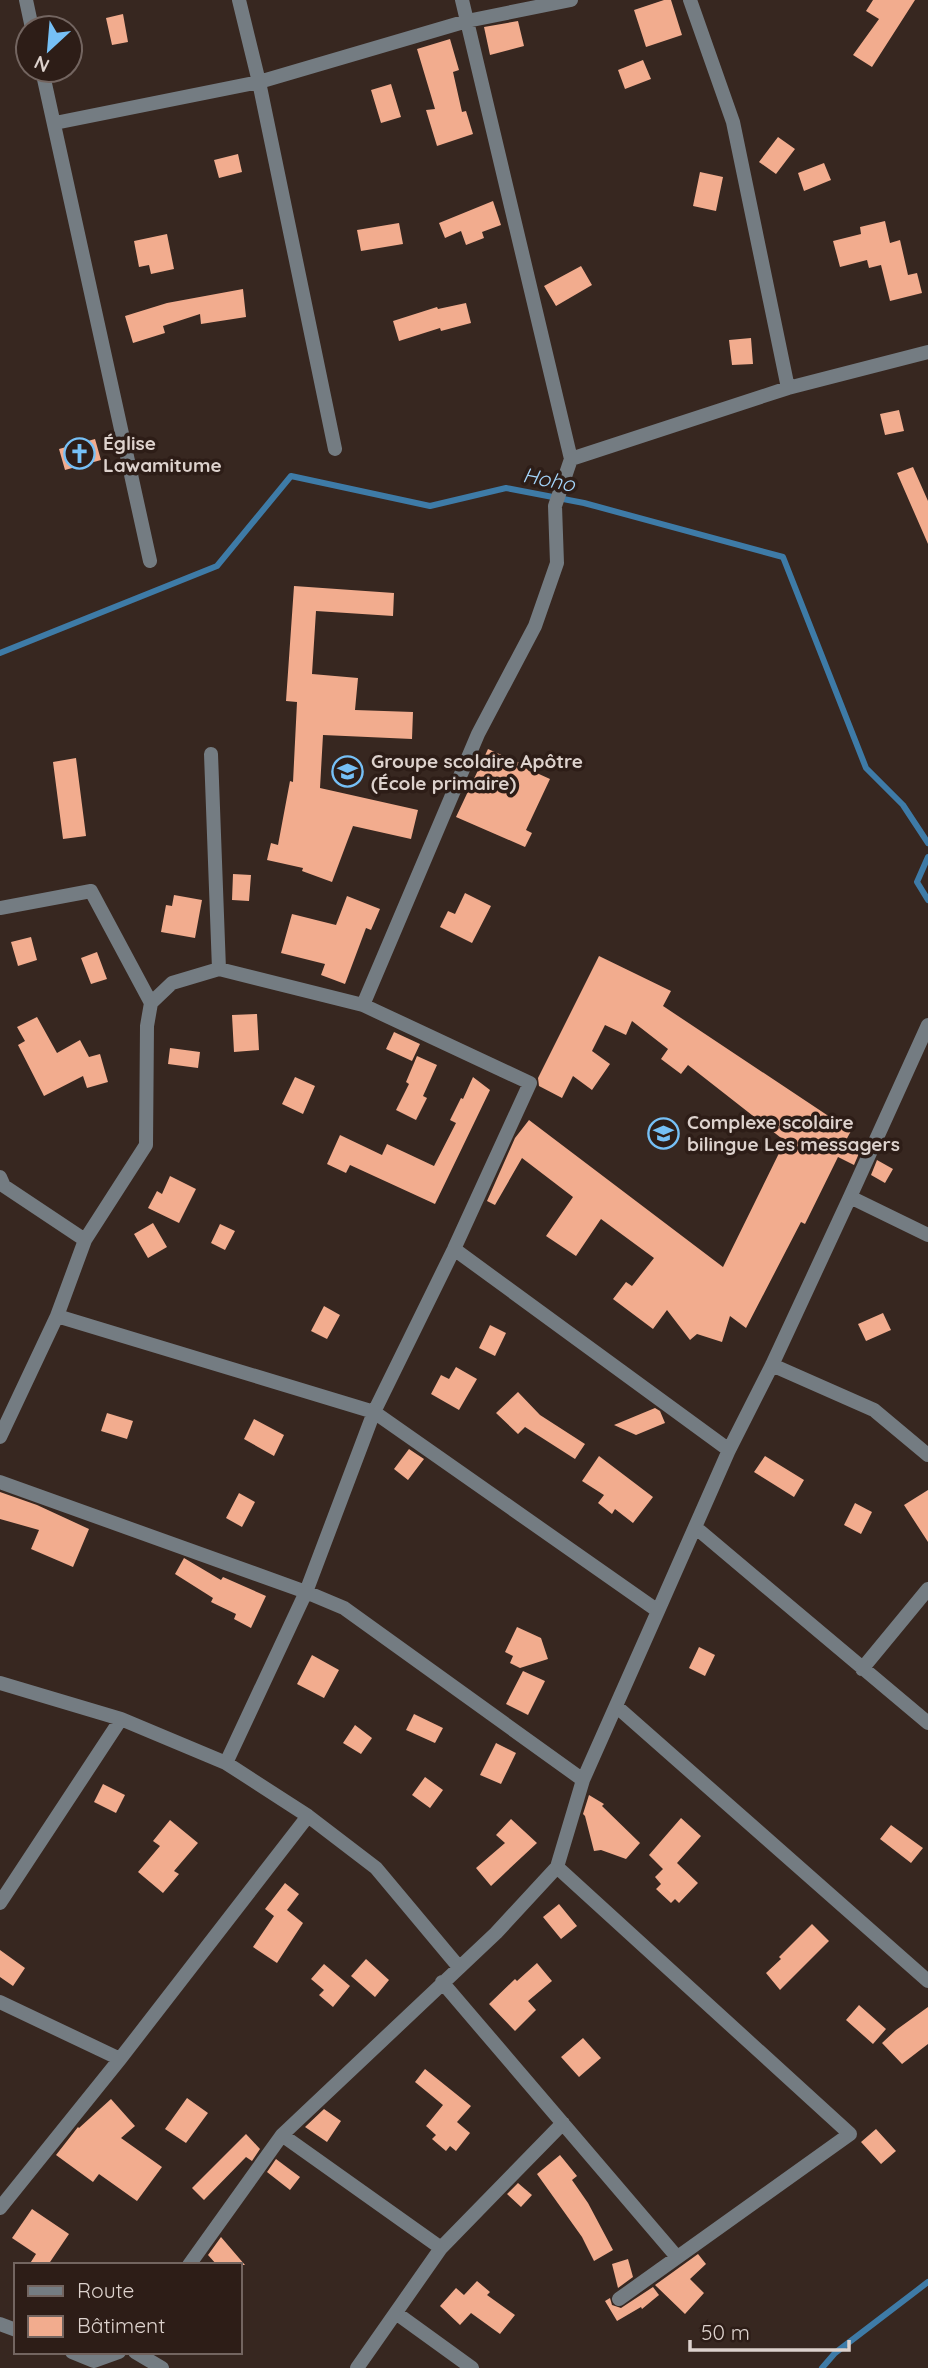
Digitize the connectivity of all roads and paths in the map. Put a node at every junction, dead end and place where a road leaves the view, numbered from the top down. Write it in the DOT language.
graph roads {
  1 [pos="239,0"];
  2 [pos="462,0"];
  3 [pos="571,0"];
  4 [pos="690,0"];
  5 [pos="467,21"];
  6 [pos="259,82"];
  7 [pos="45,84"];
  8 [pos="55,123"];
  9 [pos="928,352"];
  10 [pos="788,388"];
  11 [pos="335,449"];
  12 [pos="572,459"];
  13 [pos="150,561"];
  14 [pos="211,754"];
  15 [pos="0,908"];
  16 [pos="219,969"];
  17 [pos="151,1003"];
  18 [pos="363,1005"];
  19 [pos="928,1025"];
  20 [pos="0,1177"];
  21 [pos="850,1197"];
  22 [pos="928,1235"];
  23 [pos="85,1240"];
  24 [pos="454,1249"];
  25 [pos="57,1316"];
  26 [pos="772,1365"];
  27 [pos="374,1412"];
  28 [pos="0,1437"];
  29 [pos="729,1450"];
  30 [pos="928,1455"];
  31 [pos="0,1482"];
  32 [pos="695,1527"];
  33 [pos="928,1588"];
  34 [pos="306,1592"];
  35 [pos="658,1611"];
  36 [pos="862,1670"];
  37 [pos="0,1684"];
  38 [pos="616,1706"];
  39 [pos="121,1719"];
  40 [pos="928,1723"];
  41 [pos="226,1763"];
  42 [pos="583,1780"];
  43 [pos="308,1815"];
  44 [pos="556,1867"];
  45 [pos="0,1903"];
  46 [pos="458,1966"];
  47 [pos="928,1981"];
  48 [pos="442,1982"];
  49 [pos="0,2003"];
  50 [pos="120,2059"];
  51 [pos="563,2123"];
  52 [pos="282,2135"];
  53 [pos="0,2208"];
  54 [pos="441,2248"];
  55 [pos="677,2257"];
  56 [pos="190,2263"];
  57 [pos="619,2299"];
  58 [pos="396,2313"];
  59 [pos="75,2354"];
  60 [pos="115,2354"];
  61 [pos="138,2354"];
  62 [pos="92,2365"];
  63 [pos="162,2368"];
  64 [pos="357,2368"];
  65 [pos="472,2368"];
  1 -- 6 [label="street"];
  2 -- 5 [label="street"];
  3 -- 5 [label="street"];
  4 -- 10 [label="street"];
  5 -- 6 [label="street"];
  5 -- 12 [label="street"];
  6 -- 8 [label="street"];
  6 -- 11 [label="street"];
  7 -- 8 [label="street"];
  8 -- 13 [label="street"];
  9 -- 10 [label="street"];
  10 -- 12 [label="street"];
  12 -- 18 [label="street"];
  14 -- 16 [label="street"];
  15 -- 17 [label="street"];
  16 -- 17 [label="street"];
  16 -- 18 [label="street"];
  17 -- 23 [label="street"];
  18 -- 24 [label="street"];
  19 -- 21 [label="street"];
  20 -- 23 [label="street"];
  21 -- 22 [label="street"];
  21 -- 26 [label="street"];
  23 -- 25 [label="street"];
  24 -- 27 [label="street"];
  24 -- 29 [label="street"];
  25 -- 27 [label="street"];
  25 -- 28 [label="street"];
  26 -- 29 [label="street"];
  26 -- 30 [label="street"];
  27 -- 34 [label="street"];
  27 -- 35 [label="street"];
  29 -- 32 [label="street"];
  31 -- 34 [label="street"];
  32 -- 35 [label="street"];
  32 -- 36 [label="street"];
  33 -- 36 [label="street"];
  34 -- 41 [label="street"];
  34 -- 42 [label="street"];
  35 -- 38 [label="street"];
  36 -- 40 [label="street"];
  37 -- 39 [label="street"];
  38 -- 42 [label="street"];
  38 -- 47 [label="street"];
  39 -- 41 [label="street"];
  39 -- 45 [label="street"];
  41 -- 43 [label="street"];
  42 -- 44 [label="street"];
  43 -- 46 [label="street"];
  43 -- 50 [label="street"];
  44 -- 46 [label="street"];
  44 -- 55 [label="street"];
  46 -- 48 [label="street"];
  48 -- 51 [label="street"];
  48 -- 52 [label="street"];
  49 -- 50 [label="street"];
  50 -- 53 [label="street"];
  51 -- 54 [label="street"];
  51 -- 55 [label="street"];
  52 -- 54 [label="street"];
  52 -- 56 [label="street"];
  54 -- 58 [label="street"];
  55 -- 57 [label="street"];
  58 -- 64 [label="street"];
  58 -- 65 [label="street"];
  59 -- 62 [label="street"];
  60 -- 62 [label="street"];
  61 -- 63 [label="street"];
}
